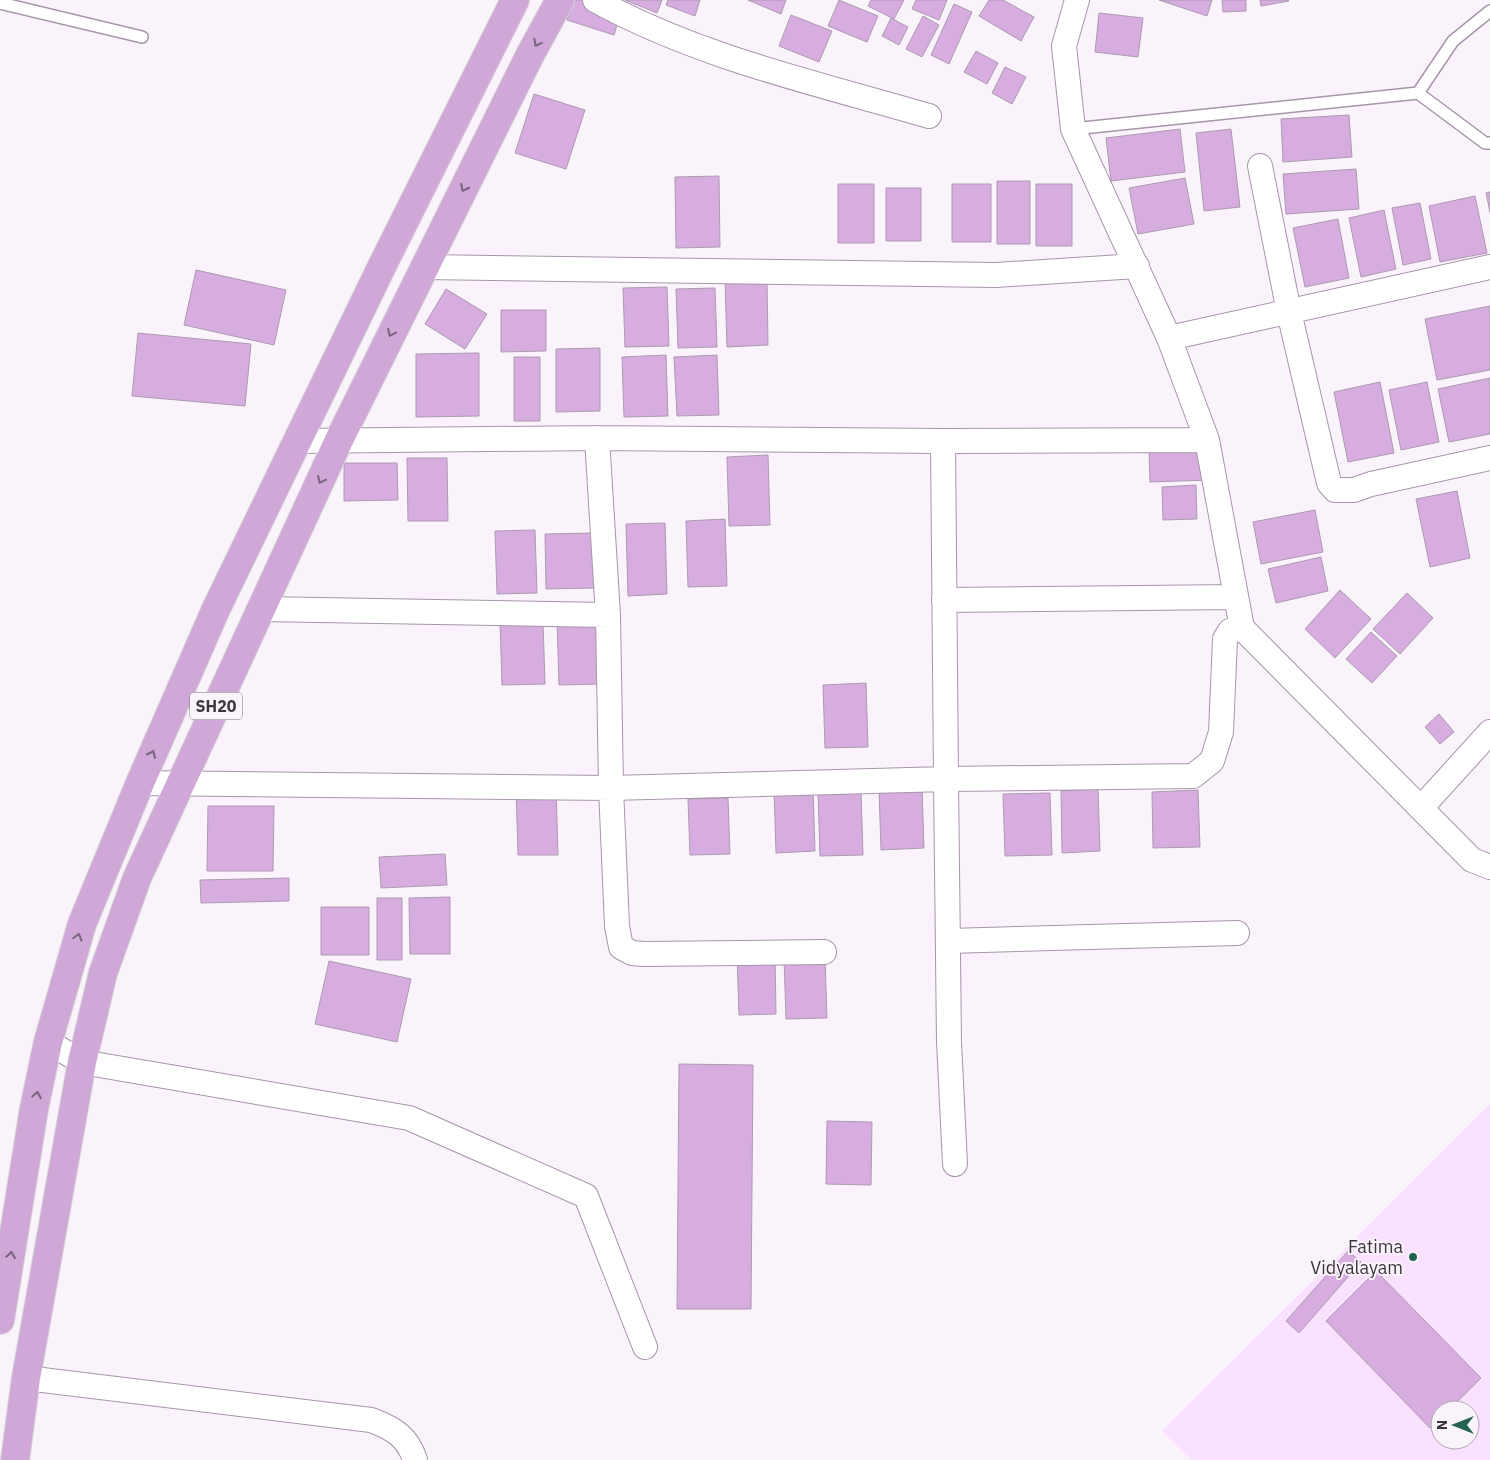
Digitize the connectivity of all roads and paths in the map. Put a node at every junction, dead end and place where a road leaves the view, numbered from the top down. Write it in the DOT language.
graph roads {
  1 [pos="516,0"];
  2 [pos="560,0"];
  3 [pos="595,0"];
  4 [pos="1077,0"];
  5 [pos="0,3"];
  6 [pos="1490,11"];
  7 [pos="142,37"];
  8 [pos="1418,93"];
  9 [pos="929,116"];
  10 [pos="1073,129"];
  11 [pos="1490,144"];
  12 [pos="1260,166"];
  13 [pos="1137,266"];
  14 [pos="424,267"];
  15 [pos="1490,267"];
  16 [pos="1289,312"];
  17 [pos="1169,338"];
  18 [pos="597,438"];
  19 [pos="339,440"];
  20 [pos="1207,440"];
  21 [pos="296,441"];
  22 [pos="943,441"];
  23 [pos="1490,458"];
  24 [pos="1236,597"];
  25 [pos="944,600"];
  26 [pos="260,609"];
  27 [pos="608,615"];
  28 [pos="1242,628"];
  29 [pos="1490,732"];
  30 [pos="946,779"];
  31 [pos="140,783"];
  32 [pos="180,784"];
  33 [pos="611,788"];
  34 [pos="1422,808"];
  35 [pos="1490,867"];
  36 [pos="1237,933"];
  37 [pos="948,941"];
  38 [pos="824,952"];
  39 [pos="48,1042"];
  40 [pos="82,1062"];
  41 [pos="955,1164"];
  42 [pos="0,1320"];
  43 [pos="645,1347"];
  44 [pos="26,1378"];
  45 [pos="16,1460"];
  46 [pos="415,1460"];
  1 -- 21 [label="main road, SH20"];
  2 -- 14 [label="main road, SH20, one-way"];
  3 -- 9 [label="street"];
  4 -- 10 [label="street"];
  5 -- 7 [label="lane"];
  6 -- 8 [label="lane"];
  8 -- 10 [label="lane"];
  8 -- 11 [label="lane"];
  10 -- 13 [label="street"];
  12 -- 16 [label="street"];
  13 -- 14 [label="street"];
  13 -- 17 [label="street"];
  14 -- 19 [label="main road, SH20, one-way"];
  15 -- 16 [label="street"];
  16 -- 17 [label="street"];
  16 -- 23 [label="street"];
  17 -- 20 [label="street"];
  18 -- 19 [label="street"];
  18 -- 22 [label="street"];
  18 -- 27 [label="street"];
  19 -- 21 [label="street"];
  19 -- 26 [label="main road, SH20, one-way"];
  20 -- 22 [label="street"];
  20 -- 24 [label="street"];
  31 -- 21 [label="main road, SH20, one-way"];
  22 -- 25 [label="street"];
  24 -- 25 [label="street"];
  24 -- 28 [label="street"];
  25 -- 30 [label="street"];
  26 -- 27 [label="street"];
  26 -- 32 [label="main road, SH20"];
  27 -- 33 [label="street"];
  28 -- 30 [label="street"];
  28 -- 34 [label="street"];
  29 -- 34 [label="street"];
  30 -- 33 [label="street"];
  30 -- 37 [label="street"];
  31 -- 32 [label="street"];
  39 -- 31 [label="main road, SH20, one-way"];
  32 -- 33 [label="street"];
  32 -- 40 [label="main road, SH20"];
  33 -- 38 [label="street"];
  34 -- 35 [label="street"];
  36 -- 37 [label="street"];
  37 -- 41 [label="street"];
  39 -- 40 [label="street"];
  42 -- 39 [label="main road, SH20, one-way"];
  40 -- 43 [label="street"];
  40 -- 44 [label="main road, SH20"];
  44 -- 45 [label="main road, SH20"];
  44 -- 46 [label="street"];
}
